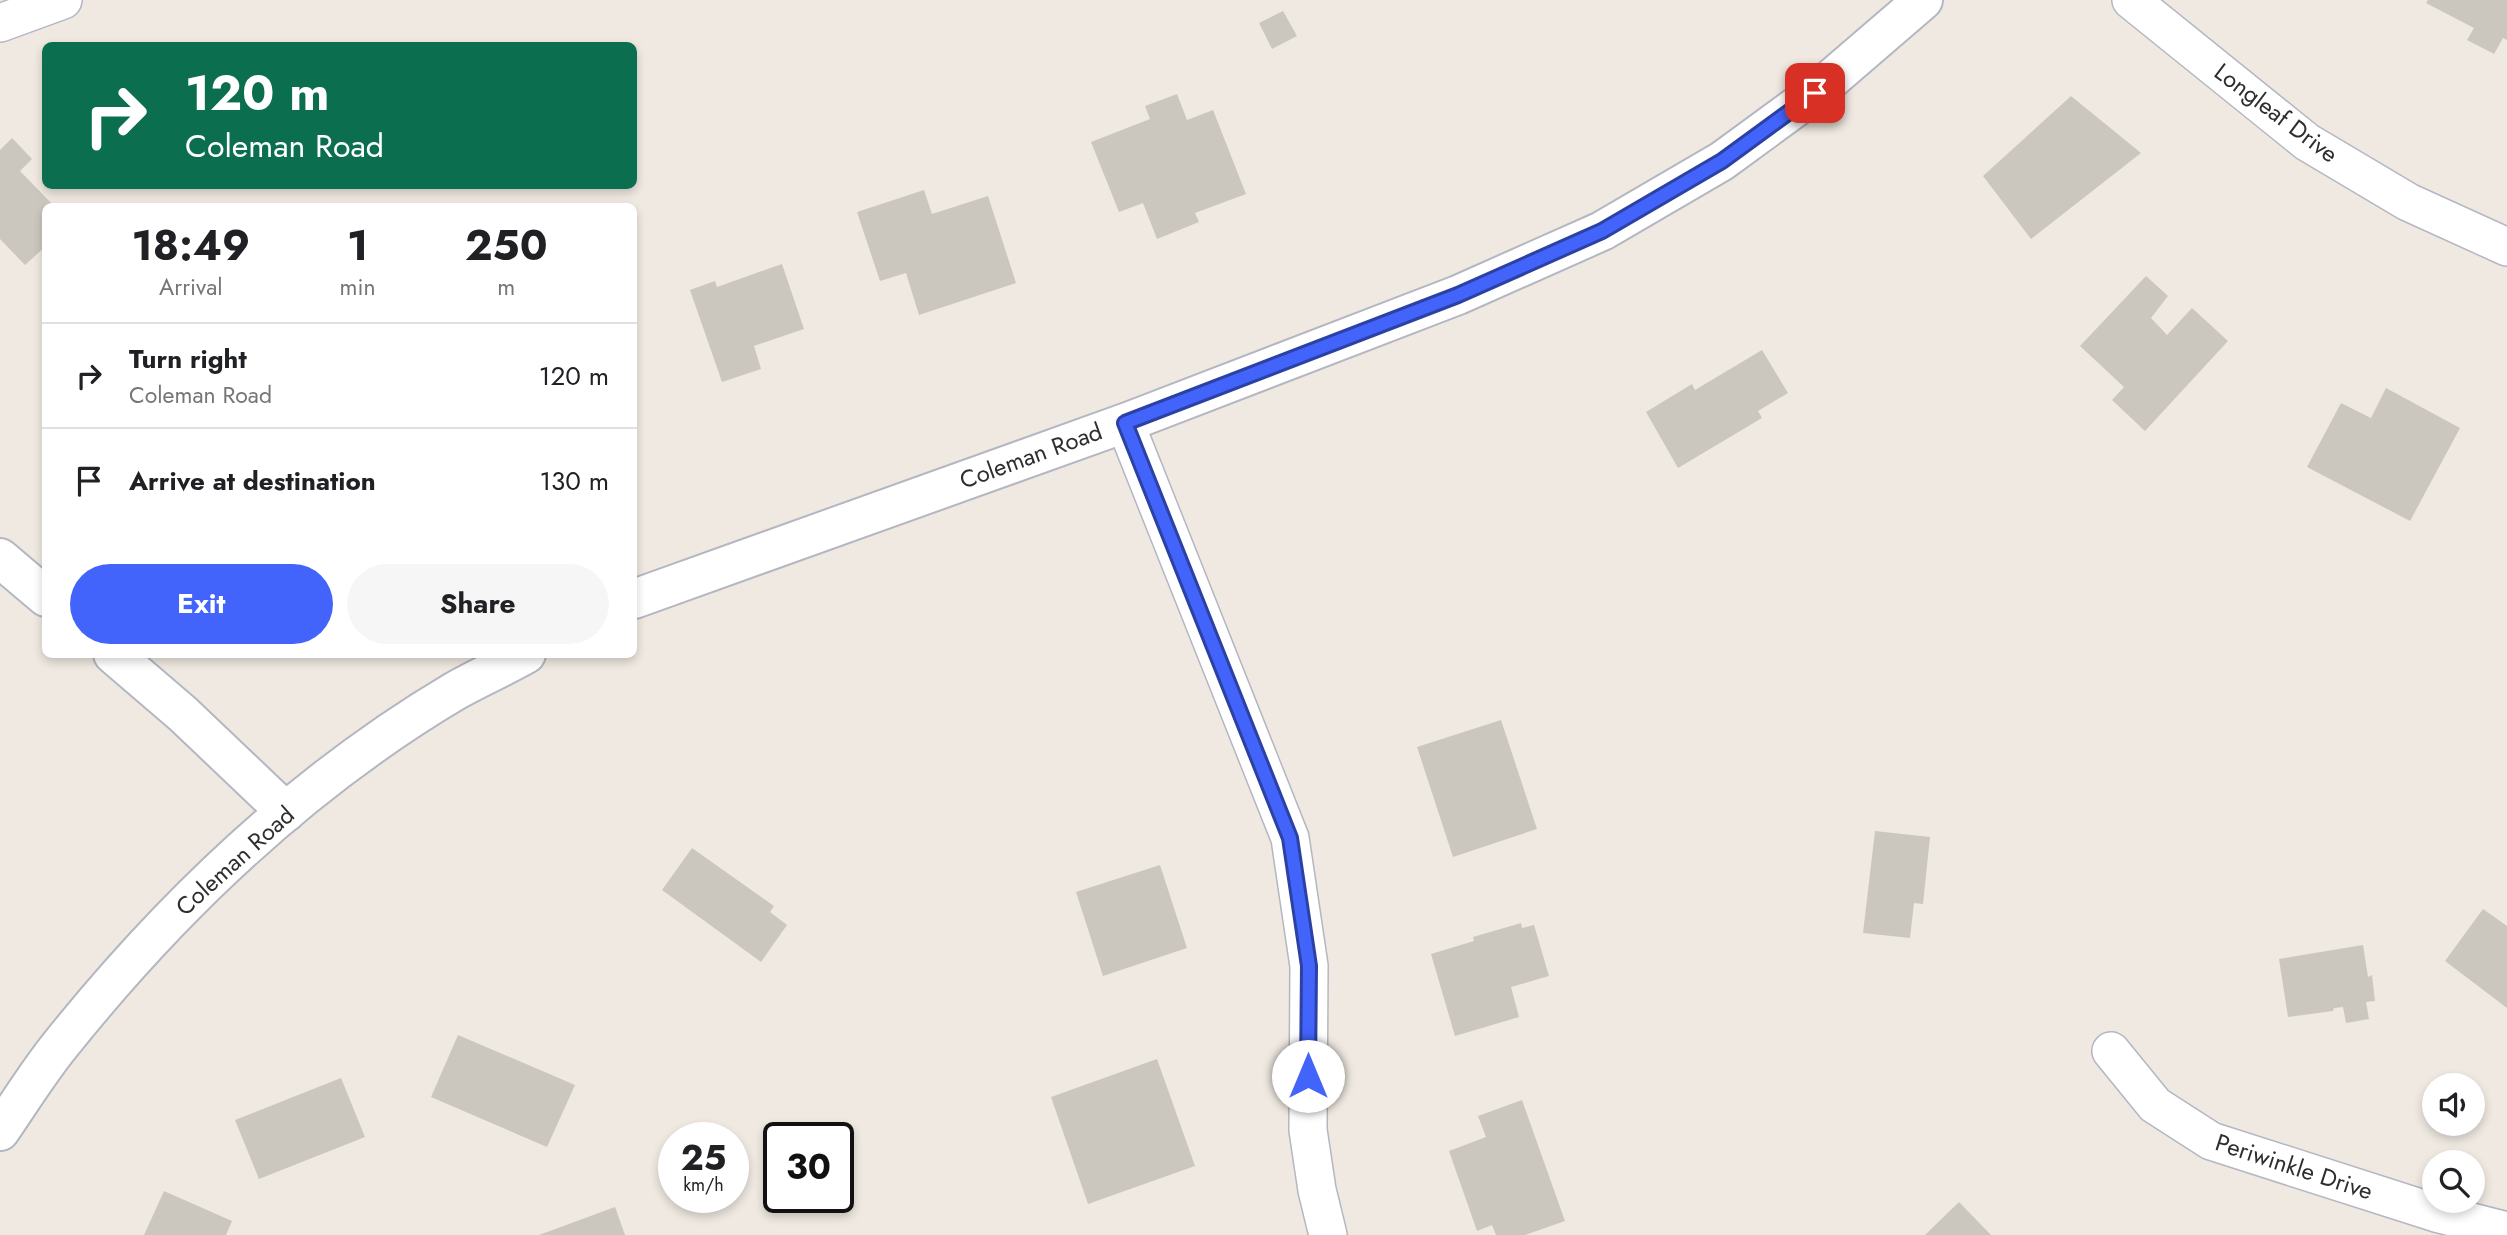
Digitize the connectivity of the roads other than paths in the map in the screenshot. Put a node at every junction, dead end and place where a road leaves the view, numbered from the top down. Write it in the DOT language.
graph roads {
  1 [pos="62,0"];
  2 [pos="1923,0"];
  3 [pos="2131,0"];
  4 [pos="0,23"];
  5 [pos="2507,247"];
  6 [pos="1125,423"];
  7 [pos="0,558"];
  8 [pos="42,594"];
  9 [pos="637,597"];
  10 [pos="118,658"];
  11 [pos="519,658"];
  12 [pos="286,813"];
  13 [pos="2111,1051"];
  14 [pos="0,1130"];
  15 [pos="2507,1231"];
  16 [pos="1328,1235"];
  1 -- 4 [label="street"];
  2 -- 6 [label="street, Coleman Road"];
  3 -- 5 [label="street, Longleaf Drive"];
  6 -- 9 [label="street, Coleman Road"];
  6 -- 16 [label="street"];
  7 -- 8 [label="street"];
  10 -- 12 [label="street"];
  11 -- 12 [label="street, Coleman Road"];
  12 -- 14 [label="street, Coleman Road"];
  13 -- 15 [label="street, Periwinkle Drive"];
}
